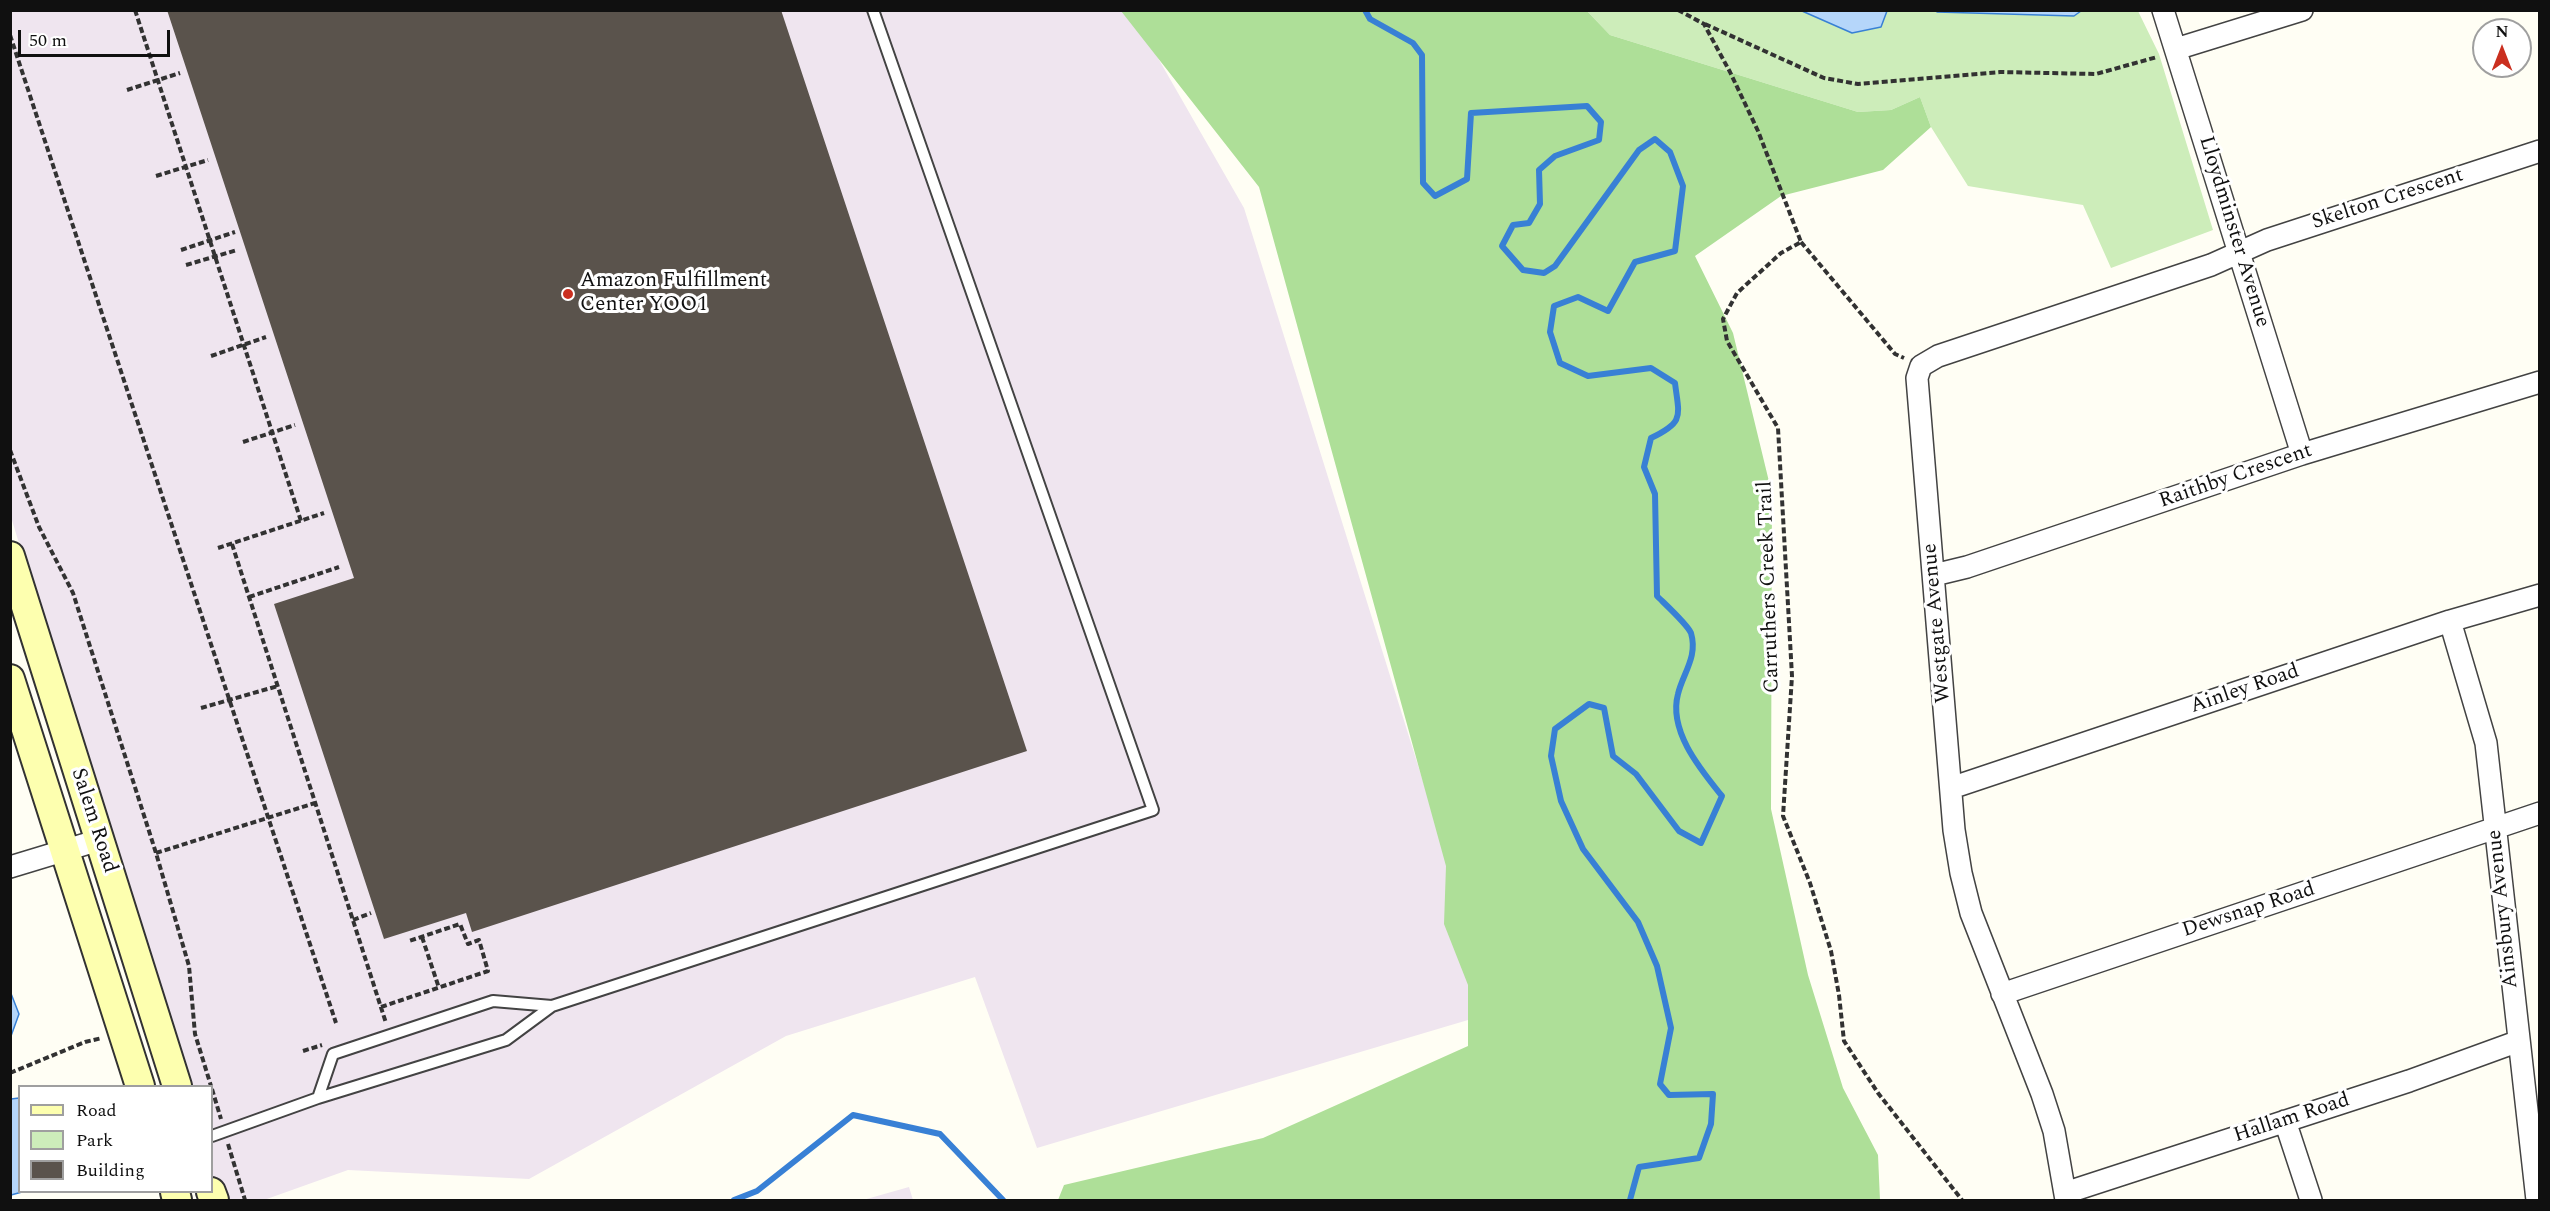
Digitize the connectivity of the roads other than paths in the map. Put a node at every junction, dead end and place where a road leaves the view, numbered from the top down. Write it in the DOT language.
graph roads {
  1 [pos="873,10"];
  2 [pos="2163,10"];
  3 [pos="2302,10"];
  4 [pos="2176,49"];
  5 [pos="2540,151"];
  6 [pos="2239,252"];
  7 [pos="2540,381"];
  8 [pos="2302,454"];
  9 [pos="10,556"];
  10 [pos="1934,575"];
  11 [pos="2540,595"];
  12 [pos="2450,621"];
  13 [pos="10,679"];
  14 [pos="1951,788"];
  15 [pos="2540,813"];
  16 [pos="2496,829"];
  17 [pos="99,840"];
  18 [pos="64,849"];
  19 [pos="10,867"];
  20 [pos="2002,994"];
  21 [pos="552,1006"];
  22 [pos="2519,1041"];
  23 [pos="140,1085"];
  24 [pos="177,1085"];
  25 [pos="318,1098"];
  26 [pos="2285,1121"];
  27 [pos="213,1136"];
  28 [pos="2065,1197"];
  29 [pos="2311,1200"];
  30 [pos="2537,1200"];
  1 -- 21 [label="lane"];
  2 -- 4 [label="street, Lloydminster Avenue"];
  3 -- 4 [label="street"];
  4 -- 6 [label="street, Lloydminster Avenue"];
  5 -- 6 [label="street, Skelton Crescent"];
  6 -- 8 [label="street, Lloydminster Avenue"];
  6 -- 10 [label="street, Westgate Avenue"];
  7 -- 8 [label="street, Raithby Crescent"];
  8 -- 10 [label="street, Raithby Crescent"];
  9 -- 17 [label="main road, Salem Road"];
  10 -- 14 [label="street, Westgate Avenue"];
  11 -- 12 [label="street, Ainley Road"];
  12 -- 14 [label="street, Ainley Road"];
  12 -- 16 [label="street, Ainsbury Avenue"];
  13 -- 18 [label="main road, Salem Road"];
  14 -- 20 [label="street, Westgate Avenue"];
  15 -- 16 [label="street, Dewsnap Road"];
  16 -- 20 [label="street, Dewsnap Road"];
  16 -- 22 [label="street, Ainsbury Avenue"];
  17 -- 18 [label="street"];
  17 -- 24 [label="main road, Salem Road"];
  18 -- 19 [label="street"];
  18 -- 23 [label="main road, Salem Road"];
  20 -- 28 [label="street, Westgate Avenue"];
  21 -- 25 [label="lane"];
  21 -- 25 [label="lane"];
  22 -- 26 [label="street, Hallam Road"];
  22 -- 30 [label="street, Ainsbury Avenue"];
  25 -- 27 [label="lane"];
  26 -- 28 [label="street, Hallam Road"];
  26 -- 29 [label="street"];
}
